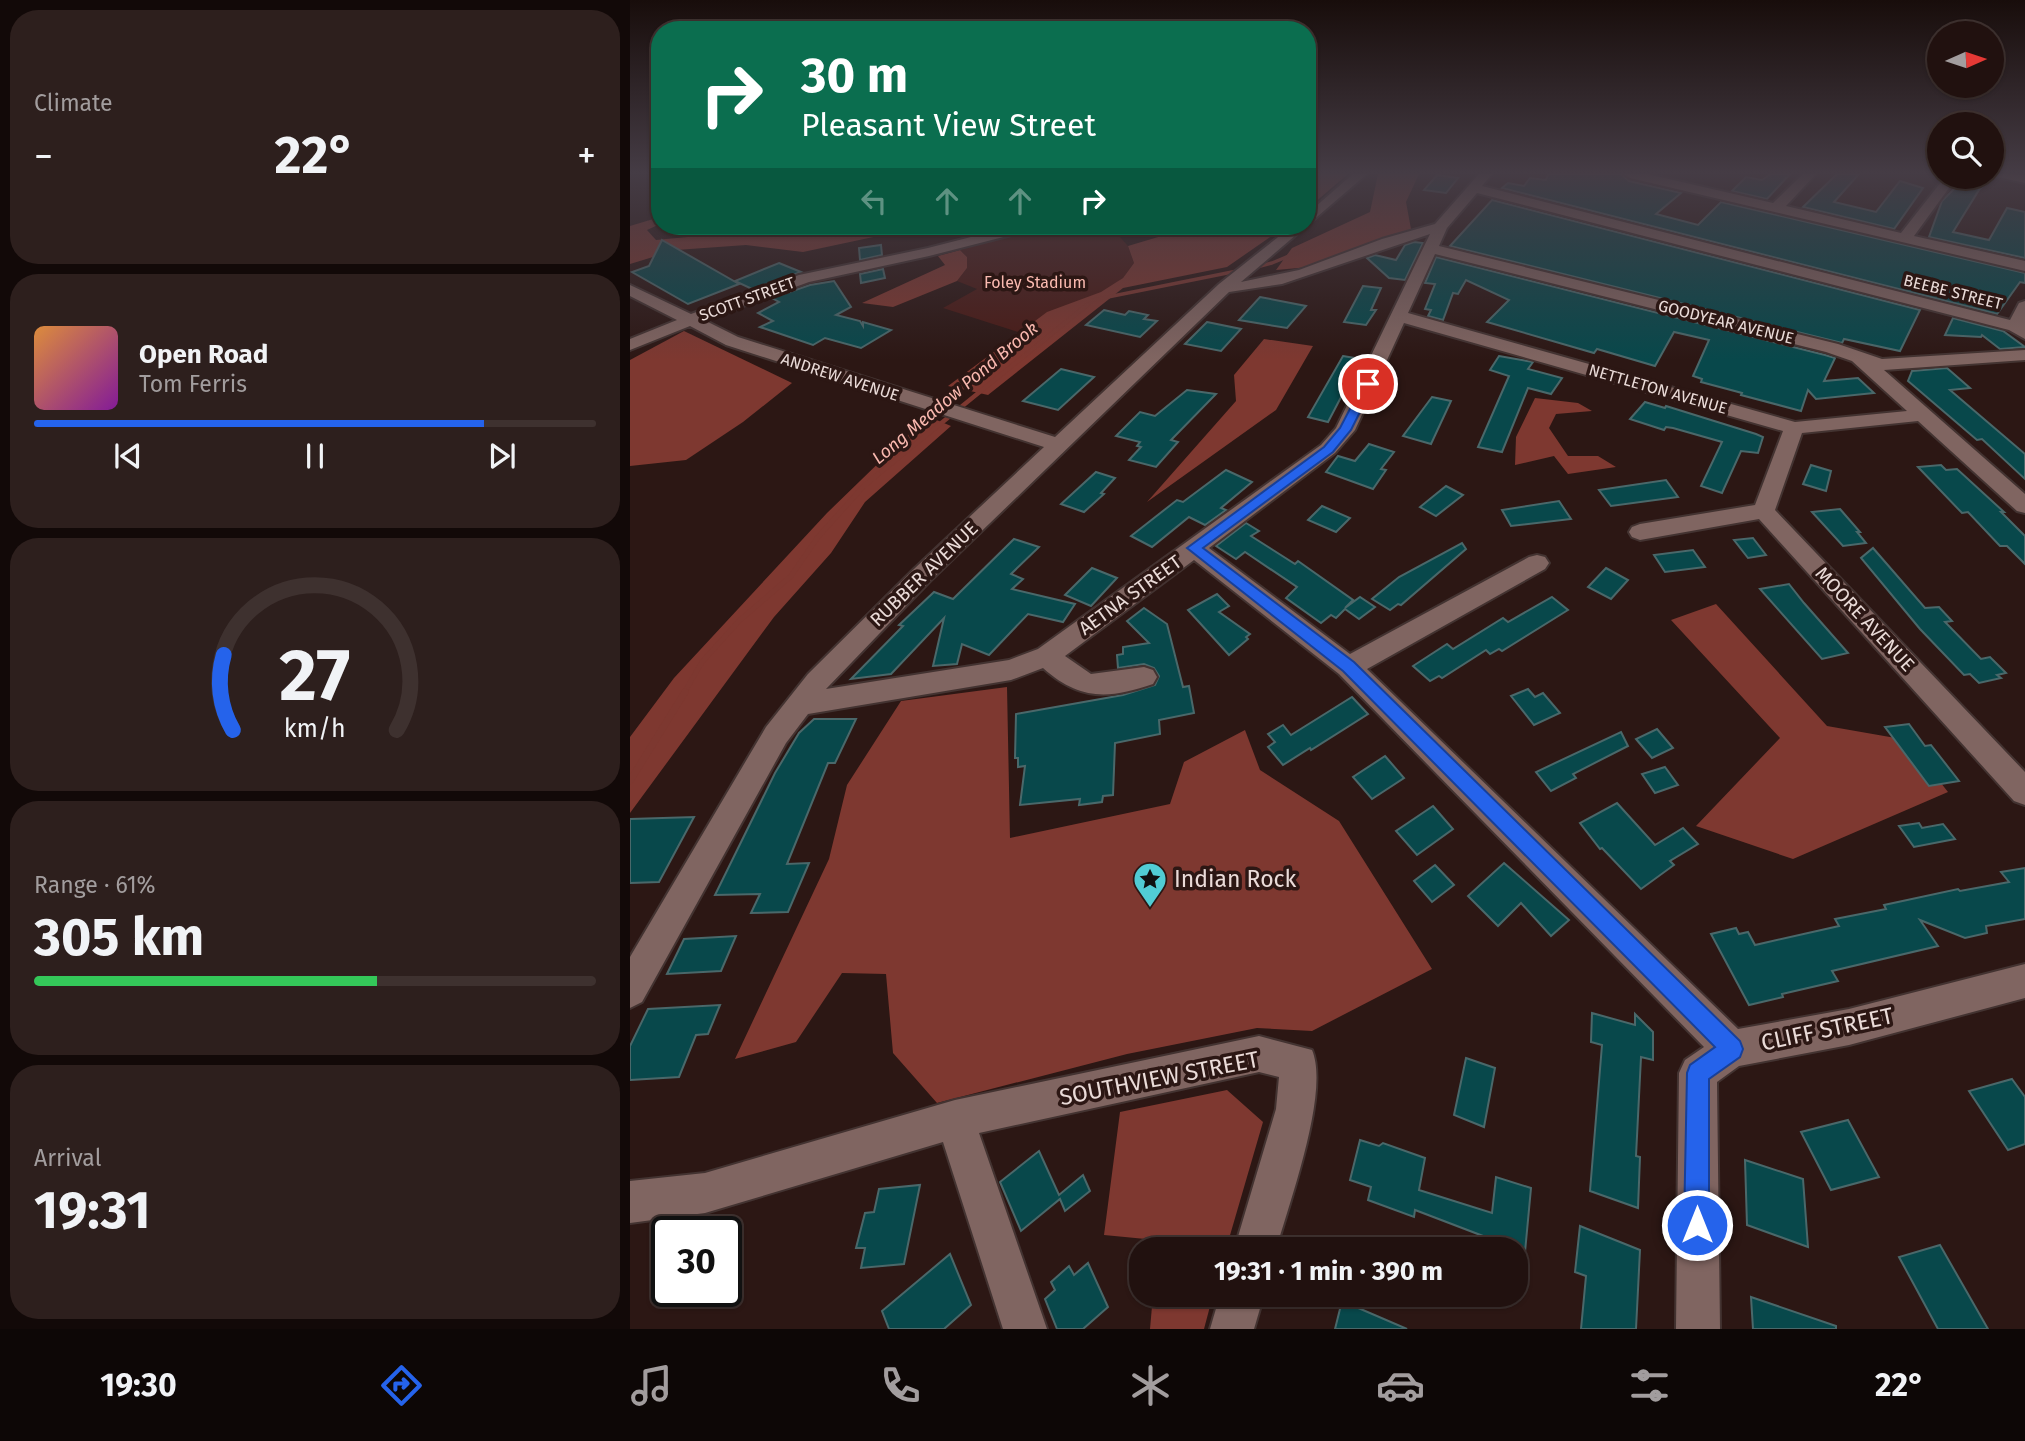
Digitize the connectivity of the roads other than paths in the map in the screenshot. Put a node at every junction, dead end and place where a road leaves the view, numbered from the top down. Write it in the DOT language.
graph roads {
  1 [pos="991,236"];
  2 [pos="1288,236"];
  3 [pos="1412,236"];
  4 [pos="1436,236"];
  5 [pos="1679,236"];
  6 [pos="1896,236"];
  7 [pos="1905,238"];
  8 [pos="1430,248"];
  9 [pos="2025,266"];
  10 [pos="1229,284"];
  11 [pos="630,290"];
  12 [pos="2025,306"];
  13 [pos="1399,316"];
  14 [pos="689,321"];
  15 [pos="2020,330"];
  16 [pos="630,345"];
  17 [pos="2025,355"];
  18 [pos="1858,357"];
  19 [pos="1920,415"];
  20 [pos="1794,428"];
  21 [pos="1058,445"];
  22 [pos="2025,506"];
  23 [pos="1764,511"];
  24 [pos="1640,532"];
  25 [pos="1194,548"];
  26 [pos="1537,563"];
  27 [pos="1047,656"];
  28 [pos="1348,667"];
  29 [pos="1144,677"];
  30 [pos="799,704"];
  31 [pos="2025,792"];
  32 [pos="2025,981"];
  33 [pos="630,990"];
  34 [pos="1732,1049"];
  35 [pos="955,1119"];
  36 [pos="630,1202"];
  37 [pos="1259,1237"];
  38 [pos="1238,1307"];
  39 [pos="1025,1329"];
  40 [pos="1232,1329"];
  41 [pos="1698,1329"];
  1 -- 14 [label="street, SCOTT STREET"];
  2 -- 10 [label="street, RUBBER AVENUE"];
  3 -- 10 [label="street"];
  4 -- 8 [label="street, AETNA STREET"];
  5 -- 15 [label="street, BEEBE STREET"];
  6 -- 7 [label="street"];
  7 -- 9 [label="street"];
  8 -- 13 [label="street, AETNA STREET"];
  8 -- 18 [label="street, GOODYEAR AVENUE"];
  10 -- 21 [label="street, RUBBER AVENUE"];
  11 -- 14 [label="street, ANDREW AVENUE"];
  12 -- 15 [label="street"];
  13 -- 20 [label="street, NETTLETON AVENUE"];
  13 -- 25 [label="street, AETNA STREET"];
  14 -- 16 [label="street, SCOTT STREET"];
  14 -- 21 [label="street, ANDREW AVENUE"];
  17 -- 18 [label="street, GOODYEAR AVENUE"];
  18 -- 19 [label="street"];
  19 -- 20 [label="street, NETTLETON AVENUE"];
  19 -- 22 [label="street"];
  20 -- 23 [label="street"];
  21 -- 30 [label="street, RUBBER AVENUE"];
  23 -- 24 [label="street"];
  23 -- 31 [label="street, MOORE AVENUE"];
  25 -- 27 [label="street, AETNA STREET"];
  25 -- 28 [label="street"];
  26 -- 28 [label="street"];
  27 -- 29 [label="street"];
  27 -- 30 [label="street, AETNA STREET"];
  28 -- 34 [label="street"];
  30 -- 33 [label="street, RUBBER AVENUE"];
  32 -- 34 [label="street, CLIFF STREET"];
  34 -- 41 [label="street"];
  35 -- 36 [label="street"];
  35 -- 37 [label="street, SOUTHVIEW STREET"];
  35 -- 39 [label="street"];
  38 -- 40 [label="street"];
}
